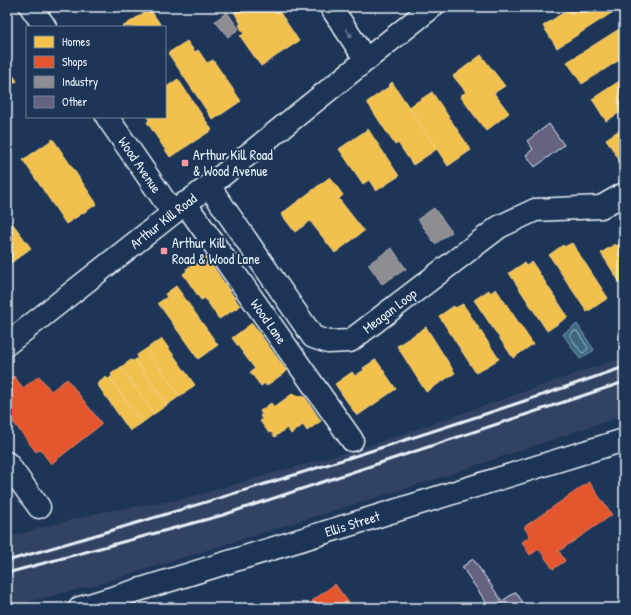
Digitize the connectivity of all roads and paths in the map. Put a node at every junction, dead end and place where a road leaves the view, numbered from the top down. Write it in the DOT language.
graph roads {
  1 [pos="31,7"];
  2 [pos="331,7"];
  3 [pos="432,7"];
  4 [pos="44,26"];
  5 [pos="366,60"];
  6 [pos="108,118"];
  7 [pos="209,186"];
  8 [pos="624,194"];
  9 [pos="179,208"];
  10 [pos="7,344"];
  11 [pos="352,440"];
  12 [pos="624,440"];
  13 [pos="7,463"];
  14 [pos="39,507"];
  15 [pos="80,608"];
  1 -- 4 [label="street"];
  2 -- 5 [label="street, one-way"];
  3 -- 5 [label="street, Arthur Kill Road"];
  5 -- 7 [label="street, Arthur Kill Road"];
  6 -- 9 [label="street, Wood Avenue"];
  7 -- 8 [label="street, Meagan Loop"];
  7 -- 9 [label="street, Arthur Kill Road"];
  9 -- 10 [label="street, Arthur Kill Road"];
  9 -- 11 [label="street, Wood Lane"];
  12 -- 15 [label="street, Ellis Street"];
  13 -- 14 [label="street"];
}
